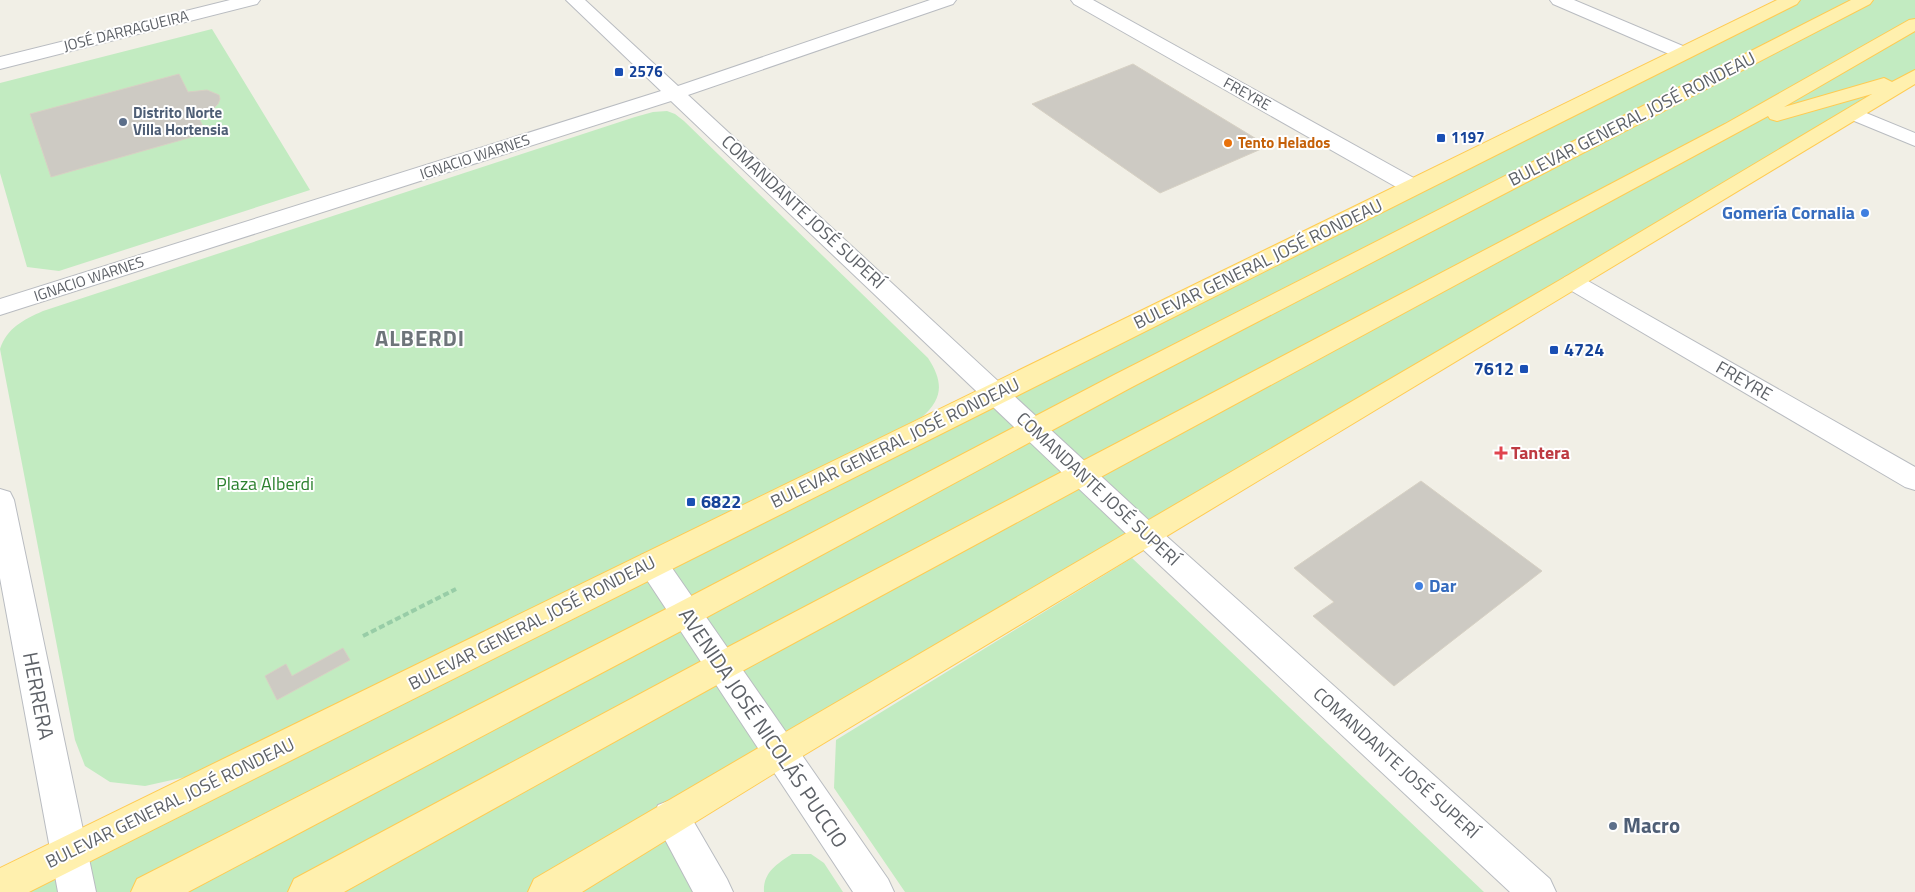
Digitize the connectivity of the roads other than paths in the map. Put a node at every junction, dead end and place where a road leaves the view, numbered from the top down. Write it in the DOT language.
graph roads {
  1 [pos="251,0"];
  2 [pos="576,0"];
  3 [pos="947,0"];
  4 [pos="1080,0"];
  5 [pos="1559,0"];
  6 [pos="1791,0"];
  7 [pos="1864,0"];
  8 [pos="1915,24"];
  9 [pos="1683,53"];
  10 [pos="0,63"];
  11 [pos="1915,76"];
  12 [pos="676,93"];
  13 [pos="1854,114"];
  14 [pos="1732,128"];
  15 [pos="1915,140"];
  16 [pos="1504,184"];
  17 [pos="1413,188"];
  18 [pos="1344,222"];
  19 [pos="1573,282"];
  20 [pos="0,307"];
  21 [pos="996,394"];
  22 [pos="1033,428"];
  23 [pos="1082,475"];
  24 [pos="1915,480"];
  25 [pos="0,500"];
  26 [pos="1145,534"];
  27 [pos="652,564"];
  28 [pos="685,614"];
  29 [pos="722,666"];
  30 [pos="779,752"];
  31 [pos="671,817"];
  32 [pos="70,853"];
  33 [pos="0,887"];
  34 [pos="77,892"];
  35 [pos="150,892"];
  36 [pos="307,892"];
  37 [pos="547,892"];
  38 [pos="714,892"];
  39 [pos="875,892"];
  40 [pos="1537,892"];
  1 -- 10 [label="street, JOSÉ DARRAGUEIRA"];
  2 -- 12 [label="street, COMANDANTE JOSÉ SUPERÍ"];
  3 -- 12 [label="street, IGNACIO WARNES"];
  4 -- 17 [label="street, FREYRE"];
  5 -- 9 [label="street"];
  6 -- 9 [label="main road, BULEVAR GENERAL JOSÉ RONDEAU"];
  7 -- 16 [label="main road, BULEVAR GENERAL JOSÉ RONDEAU"];
  8 -- 14 [label="main road"];
  9 -- 17 [label="main road, BULEVAR GENERAL JOSÉ RONDEAU"];
  11 -- 13 [label="main road"];
  11 -- 14 [label="main road"];
  12 -- 20 [label="street, IGNACIO WARNES"];
  12 -- 21 [label="street, COMANDANTE JOSÉ SUPERÍ"];
  13 -- 15 [label="street"];
  13 -- 19 [label="main road"];
  14 -- 23 [label="main road"];
  16 -- 18 [label="main road"];
  16 -- 22 [label="main road, BULEVAR GENERAL JOSÉ RONDEAU"];
  17 -- 18 [label="main road, BULEVAR GENERAL JOSÉ RONDEAU"];
  18 -- 21 [label="main road, BULEVAR GENERAL JOSÉ RONDEAU"];
  19 -- 24 [label="street, FREYRE"];
  19 -- 26 [label="main road"];
  21 -- 22 [label="street, COMANDANTE JOSÉ SUPERÍ"];
  21 -- 27 [label="main road, BULEVAR GENERAL JOSÉ RONDEAU"];
  22 -- 23 [label="street, COMANDANTE JOSÉ SUPERÍ"];
  22 -- 28 [label="main road, BULEVAR GENERAL JOSÉ RONDEAU"];
  23 -- 26 [label="street, COMANDANTE JOSÉ SUPERÍ"];
  23 -- 29 [label="main road"];
  25 -- 32 [label="street, HERRERA"];
  26 -- 30 [label="main road"];
  26 -- 40 [label="street, COMANDANTE JOSÉ SUPERÍ"];
  27 -- 28 [label="street, AVENIDA JOSÉ NICOLÁS PUCCIO"];
  27 -- 32 [label="main road, BULEVAR GENERAL JOSÉ RONDEAU"];
  28 -- 29 [label="street, AVENIDA JOSÉ NICOLÁS PUCCIO"];
  28 -- 35 [label="main road, BULEVAR GENERAL JOSÉ RONDEAU"];
  29 -- 30 [label="street, AVENIDA JOSÉ NICOLÁS PUCCIO"];
  29 -- 36 [label="main road"];
  30 -- 31 [label="main road"];
  30 -- 39 [label="street, AVENIDA JOSÉ NICOLÁS PUCCIO"];
  31 -- 37 [label="main road"];
  31 -- 38 [label="street"];
  32 -- 33 [label="main road, BULEVAR GENERAL JOSÉ RONDEAU"];
  32 -- 34 [label="street, HERRERA"];
}
